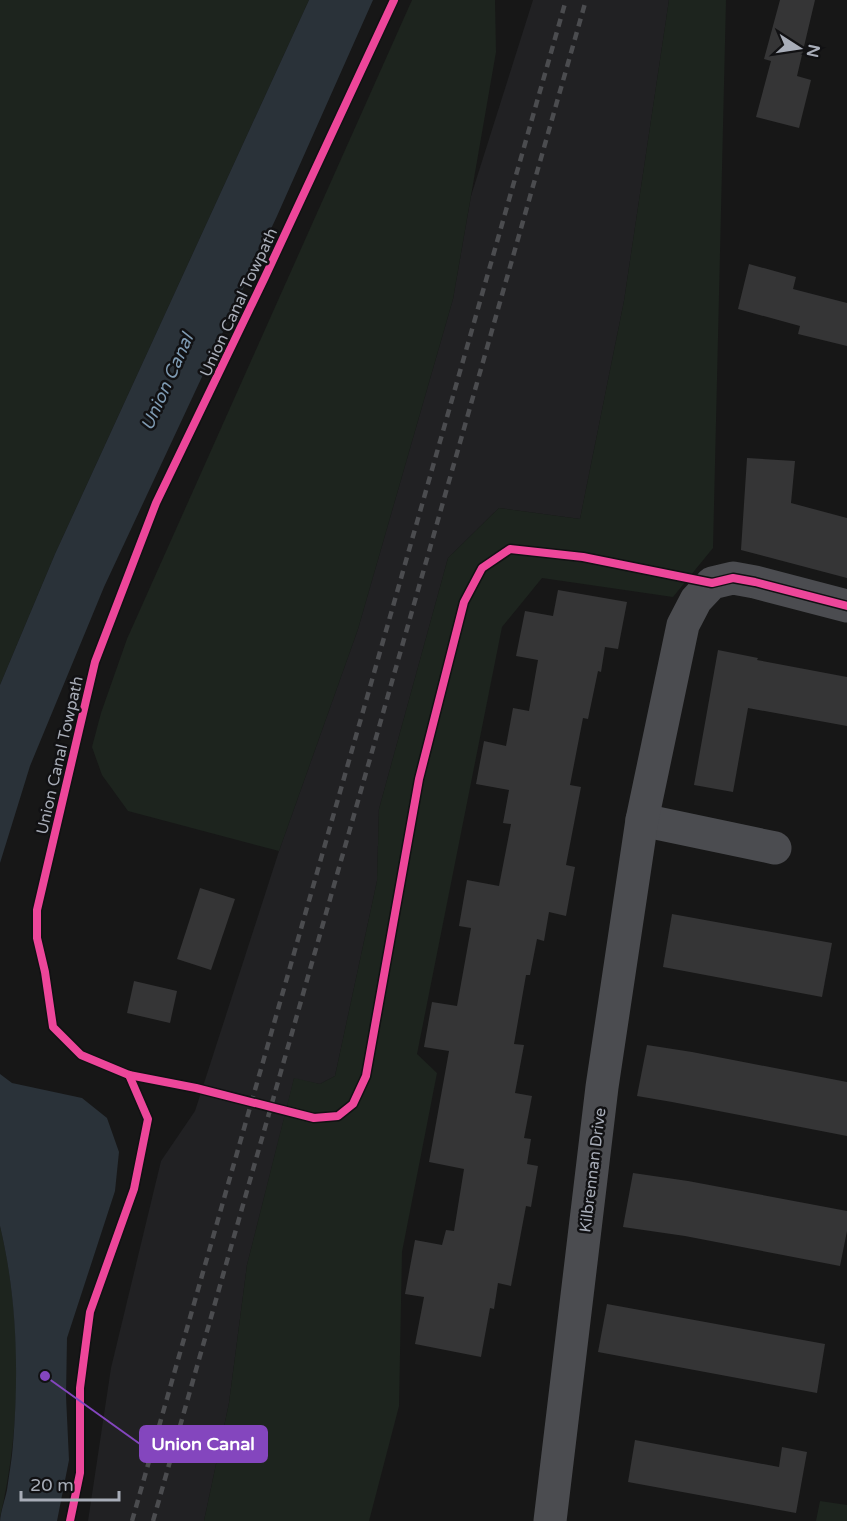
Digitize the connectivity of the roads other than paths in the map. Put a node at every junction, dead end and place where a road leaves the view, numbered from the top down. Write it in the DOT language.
graph roads {
  1 [pos="847,606"];
  2 [pos="642,820"];
  3 [pos="775,848"];
  4 [pos="550,1521"];
  1 -- 2 [label="street, Kilbrennan Drive"];
  2 -- 3 [label="street"];
  2 -- 4 [label="street, Kilbrennan Drive"];
}
